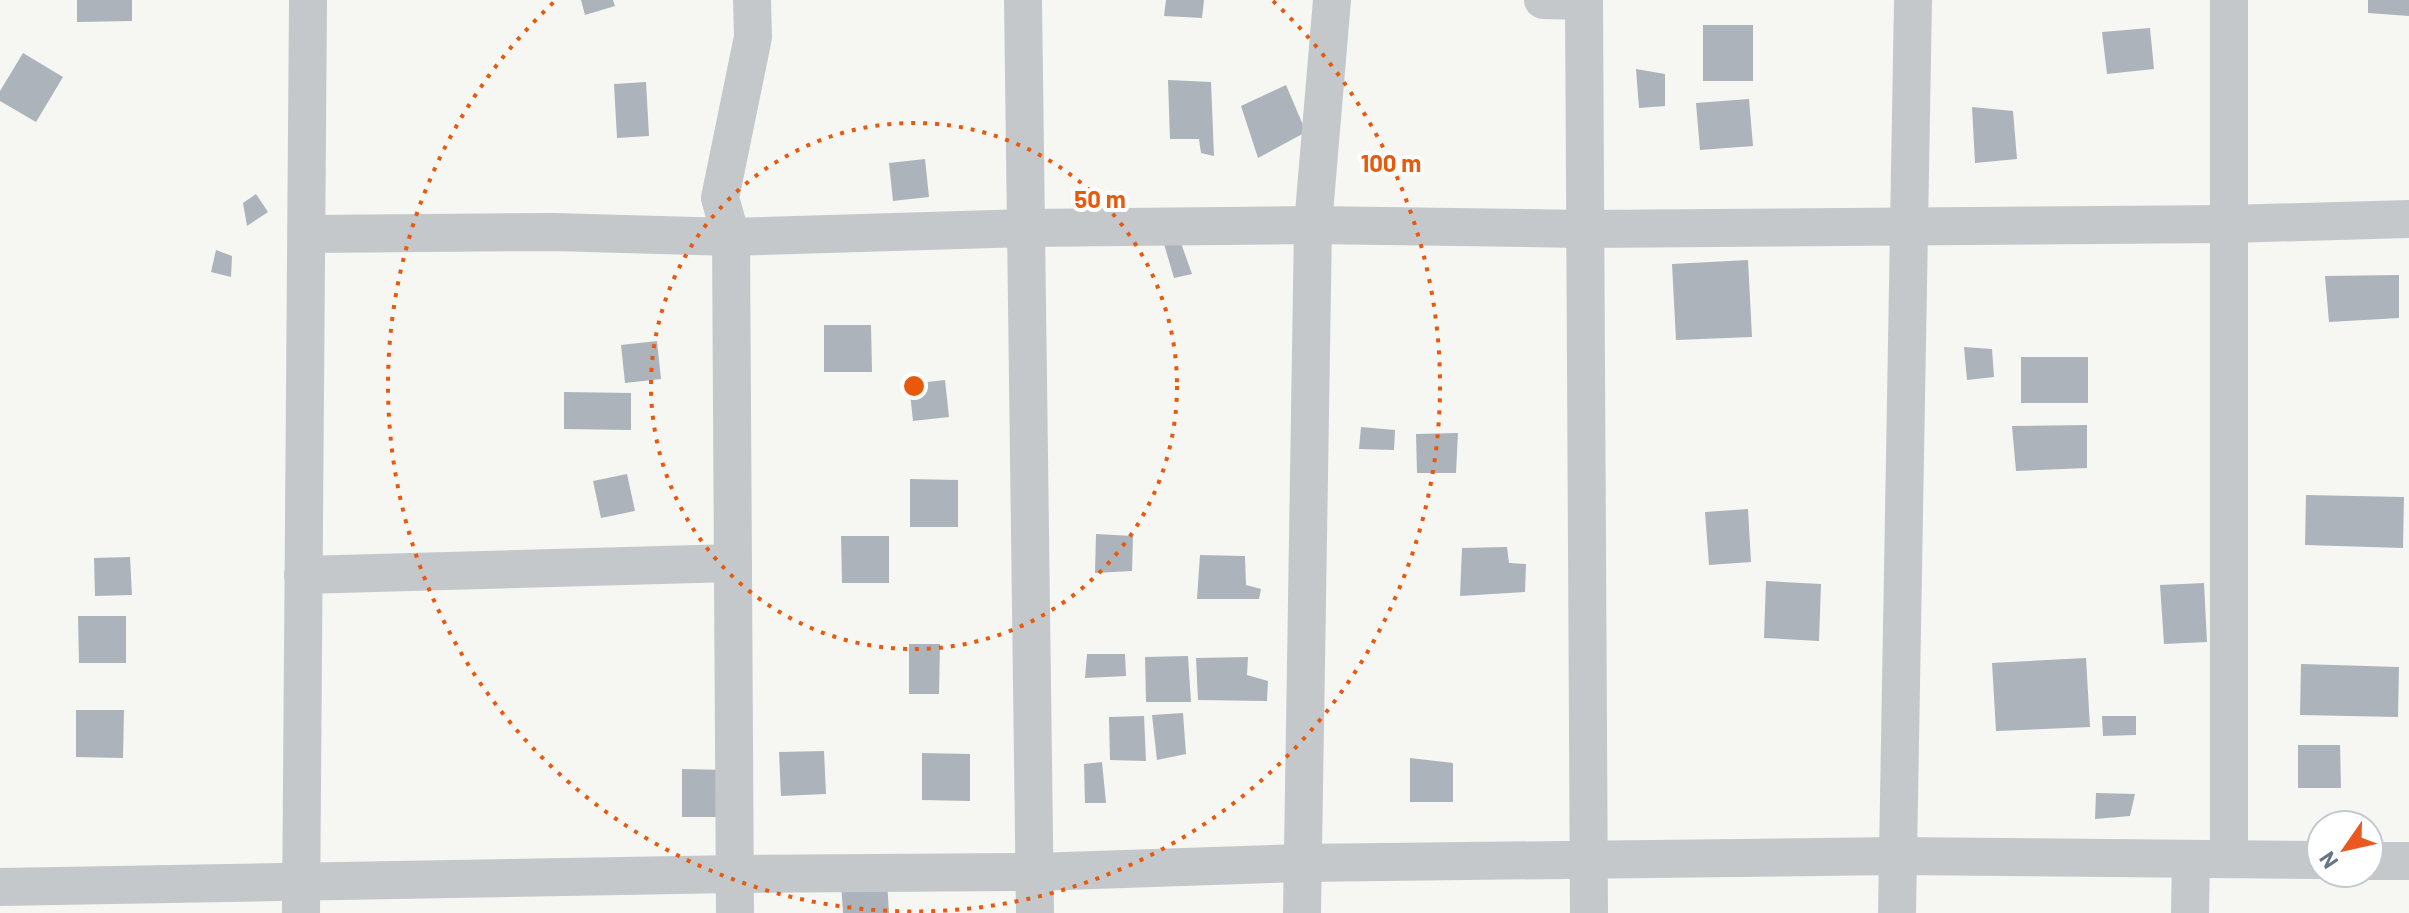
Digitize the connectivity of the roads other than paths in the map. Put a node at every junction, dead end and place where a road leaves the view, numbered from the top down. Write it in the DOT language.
graph roads {
  1 [pos="308,0"];
  2 [pos="752,0"];
  3 [pos="1023,0"];
  4 [pos="1332,0"];
  5 [pos="1543,0"];
  6 [pos="1584,0"];
  7 [pos="1913,0"];
  8 [pos="2229,0"];
  9 [pos="2409,219"];
  10 [pos="2229,224"];
  11 [pos="1313,225"];
  12 [pos="1909,226"];
  13 [pos="1026,228"];
  14 [pos="1586,229"];
  15 [pos="308,234"];
  16 [pos="731,237"];
  17 [pos="733,563"];
  18 [pos="303,575"];
  19 [pos="1897,856"];
  20 [pos="2191,859"];
  21 [pos="2229,859"];
  22 [pos="2305,860"];
  23 [pos="1590,861"];
  24 [pos="2385,861"];
  25 [pos="2409,861"];
  26 [pos="1302,863"];
  27 [pos="1035,872"];
  28 [pos="735,874"];
  29 [pos="0,887"];
  30 [pos="301,898"];
  31 [pos="735,913"];
  32 [pos="1035,913"];
  33 [pos="1302,913"];
  34 [pos="1589,913"];
  35 [pos="1897,913"];
  36 [pos="2190,913"];
  1 -- 15 [label="street"];
  2 -- 16 [label="street"];
  3 -- 13 [label="street"];
  4 -- 11 [label="street"];
  5 -- 6 [label="street"];
  6 -- 14 [label="street"];
  7 -- 12 [label="street"];
  8 -- 10 [label="street"];
  9 -- 10 [label="street"];
  10 -- 12 [label="street"];
  10 -- 21 [label="street"];
  11 -- 13 [label="street"];
  11 -- 14 [label="street"];
  11 -- 26 [label="street"];
  12 -- 14 [label="street"];
  12 -- 19 [label="street"];
  13 -- 16 [label="street"];
  13 -- 27 [label="street"];
  14 -- 23 [label="street"];
  15 -- 16 [label="street"];
  15 -- 18 [label="street"];
  16 -- 17 [label="street"];
  17 -- 18 [label="street"];
  17 -- 28 [label="street"];
  18 -- 30 [label="street"];
  19 -- 20 [label="street"];
  19 -- 23 [label="street"];
  19 -- 35 [label="street"];
  20 -- 21 [label="street"];
  20 -- 36 [label="street"];
  21 -- 22 [label="street"];
  23 -- 26 [label="street"];
  23 -- 34 [label="street"];
  24 -- 25 [label="street"];
  26 -- 27 [label="street"];
  26 -- 33 [label="street"];
  27 -- 28 [label="street"];
  27 -- 32 [label="street"];
  28 -- 30 [label="street"];
  28 -- 31 [label="street"];
  29 -- 30 [label="street"];
}
